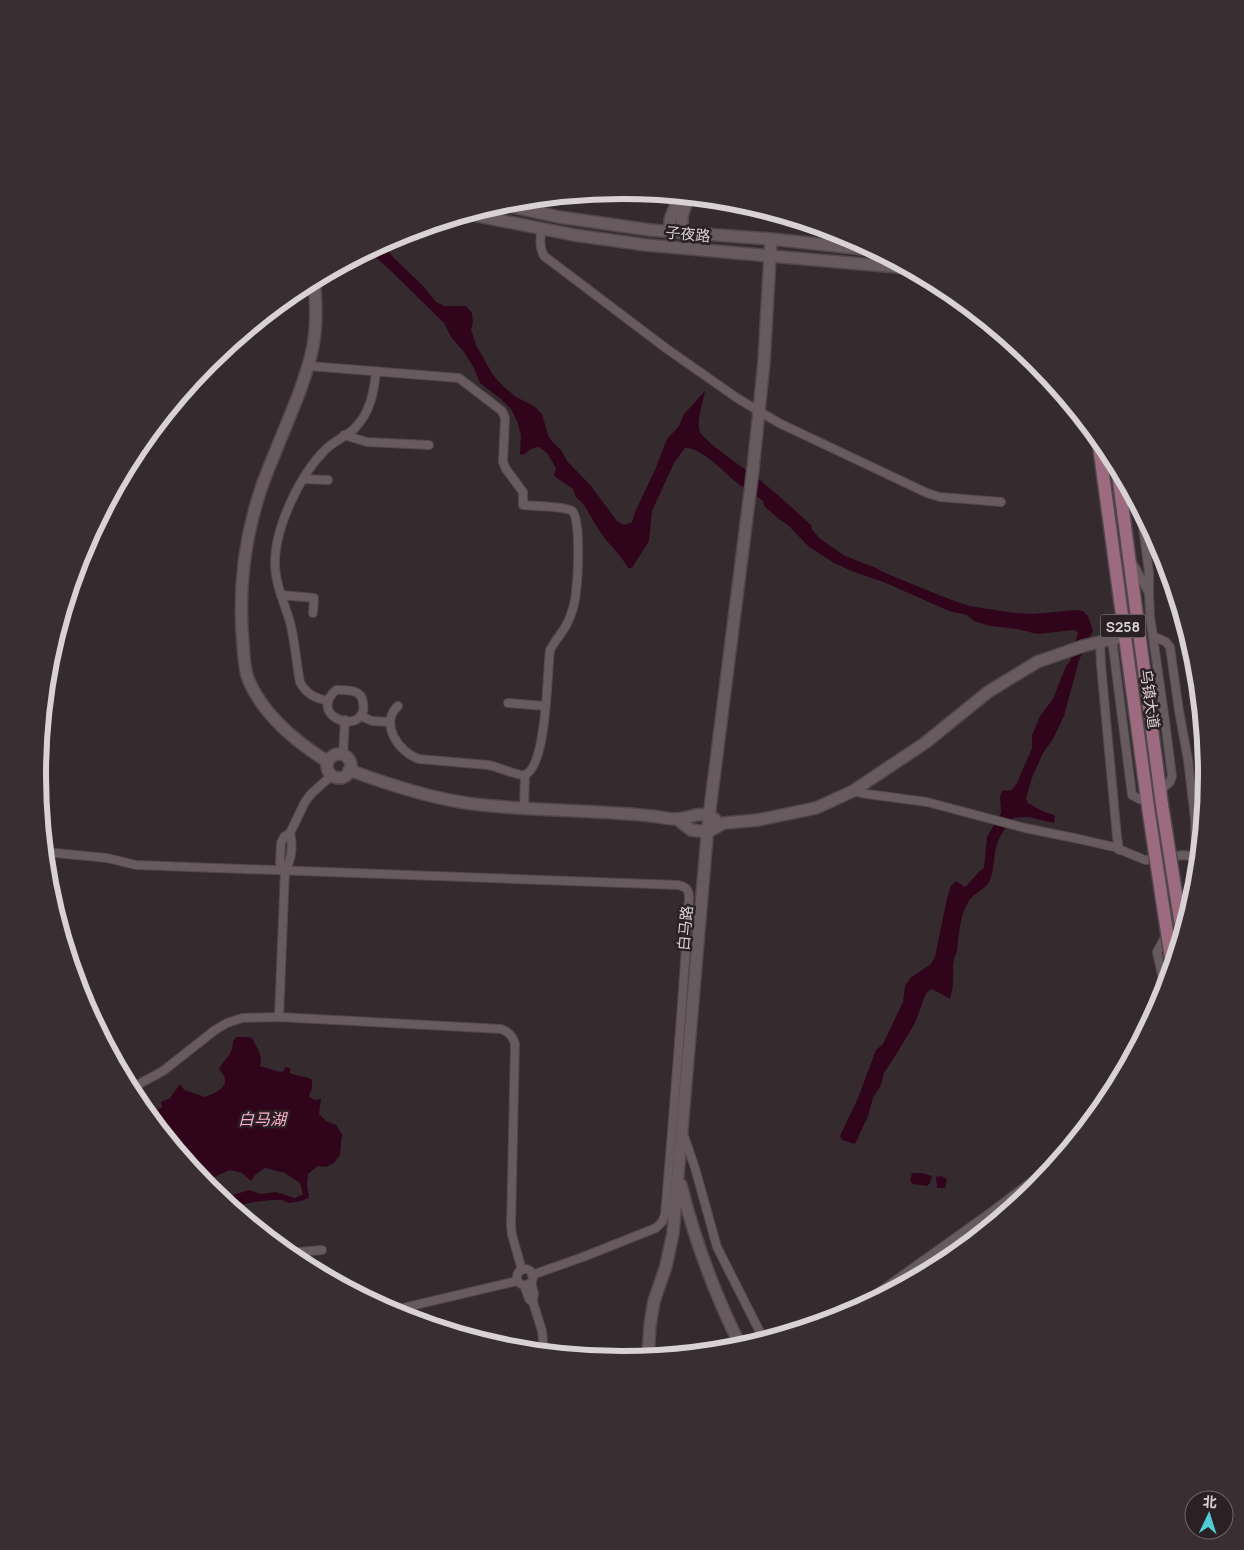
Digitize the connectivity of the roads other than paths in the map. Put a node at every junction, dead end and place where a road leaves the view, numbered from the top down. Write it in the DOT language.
graph roads {
  1 [pos="677,202"];
  2 [pos="686,203"];
  3 [pos="520,208"];
  4 [pos="482,217"];
  5 [pos="542,230"];
  6 [pos="670,232"];
  7 [pos="682,233"];
  8 [pos="772,239"];
  9 [pos="852,248"];
  10 [pos="771,256"];
  11 [pos="892,267"];
  12 [pos="315,288"];
  13 [pos="308,366"];
  14 [pos="376,371"];
  15 [pos="759,412"];
  16 [pos="344,436"];
  17 [pos="429,445"];
  18 [pos="1100,454"];
  19 [pos="1102,465"];
  20 [pos="1107,465"];
  21 [pos="304,479"];
  22 [pos="328,480"];
  23 [pos="1119,483"];
  24 [pos="1001,502"];
  25 [pos="1144,533"];
  26 [pos="1129,557"];
  27 [pos="1149,593"];
  28 [pos="281,595"];
  29 [pos="313,613"];
  30 [pos="1125,636"];
  31 [pos="1153,636"];
  32 [pos="1112,639"];
  33 [pos="1099,642"];
  34 [pos="328,701"];
  35 [pos="508,703"];
  36 [pos="398,706"];
  37 [pos="545,706"];
  38 [pos="361,716"];
  39 [pos="345,720"];
  40 [pos="390,722"];
  41 [pos="343,755"];
  42 [pos="328,762"];
  43 [pos="349,770"];
  44 [pos="525,775"];
  45 [pos="332,776"];
  46 [pos="853,791"];
  47 [pos="1160,791"];
  48 [pos="1147,801"];
  49 [pos="524,808"];
  50 [pos="709,816"];
  51 [pos="677,819"];
  52 [pos="724,823"];
  53 [pos="1196,826"];
  54 [pos="708,832"];
  55 [pos="290,833"];
  56 [pos="1119,850"];
  57 [pos="280,851"];
  58 [pos="51,852"];
  59 [pos="290,852"];
  60 [pos="1192,856"];
  61 [pos="285,870"];
  62 [pos="1183,905"];
  63 [pos="1180,917"];
  64 [pos="1170,951"];
  65 [pos="1162,974"];
  66 [pos="279,1017"];
  67 [pos="139,1084"];
  68 [pos="682,1130"];
  69 [pos="678,1176"];
  70 [pos="1024,1186"];
  71 [pos="322,1250"];
  72 [pos="299,1252"];
  73 [pos="522,1270"];
  74 [pos="526,1281"];
  75 [pos="890,1284"];
  76 [pos="404,1308"];
  77 [pos="761,1334"];
  78 [pos="737,1339"];
  79 [pos="543,1345"];
  80 [pos="648,1350"];
  1 -- 6 [label="street"];
  2 -- 7 [label="street"];
  3 -- 6 [label="street, 子夜路"];
  4 -- 5 [label="street, 子夜路"];
  5 -- 10 [label="street, 子夜路"];
  5 -- 15 [label="street"];
  6 -- 7 [label="street, 子夜路"];
  7 -- 8 [label="street, 子夜路"];
  8 -- 9 [label="street, 子夜路"];
  8 -- 10 [label="street, 白马路"];
  10 -- 11 [label="street, 子夜路"];
  10 -- 15 [label="street, 白马路"];
  12 -- 13 [label="street"];
  13 -- 14 [label="street"];
  13 -- 42 [label="street"];
  14 -- 16 [label="street"];
  14 -- 37 [label="street"];
  15 -- 24 [label="street"];
  15 -- 50 [label="street, 白马路"];
  16 -- 17 [label="street"];
  16 -- 21 [label="street"];
  18 -- 19 [label="main road, 乌镇大道 / S258"];
  19 -- 20 [label="main road"];
  19 -- 30 [label="main road, 乌镇大道 / S258"];
  21 -- 22 [label="street"];
  21 -- 28 [label="street"];
  23 -- 26 [label="main road, 乌镇大道 / S258"];
  25 -- 27 [label="street"];
  26 -- 27 [label="street"];
  26 -- 47 [label="main road, 乌镇大道 / S258"];
  27 -- 31 [label="street"];
  28 -- 29 [label="street"];
  28 -- 34 [label="street"];
  30 -- 32 [label="street"];
  30 -- 48 [label="main road, 乌镇大道 / S258"];
  31 -- 47 [label="street"];
  31 -- 53 [label="street"];
  32 -- 33 [label="street"];
  32 -- 48 [label="street"];
  33 -- 46 [label="street"];
  33 -- 56 [label="street"];
  34 -- 38 [label="street"];
  34 -- 39 [label="street"];
  35 -- 37 [label="street"];
  36 -- 40 [label="street"];
  37 -- 44 [label="street"];
  38 -- 39 [label="street"];
  38 -- 40 [label="street"];
  39 -- 41 [label="street"];
  40 -- 44 [label="street"];
  41 -- 42 [label="street"];
  41 -- 43 [label="street"];
  42 -- 45 [label="street"];
  43 -- 45 [label="street"];
  43 -- 49 [label="street"];
  44 -- 49 [label="street"];
  45 -- 55 [label="street"];
  46 -- 52 [label="street"];
  46 -- 56 [label="street"];
  47 -- 63 [label="main road, 乌镇大道 / S258, bridge"];
  48 -- 64 [label="main road, 乌镇大道 / S258, bridge"];
  49 -- 51 [label="street"];
  50 -- 51 [label="street"];
  50 -- 52 [label="street"];
  50 -- 54 [label="street, 白马路"];
  51 -- 54 [label="street"];
  52 -- 54 [label="street"];
  54 -- 68 [label="street, 白马路"];
  55 -- 57 [label="street"];
  55 -- 59 [label="street"];
  56 -- 60 [label="street"];
  57 -- 59 [label="street"];
  57 -- 61 [label="street"];
  58 -- 61 [label="street"];
  59 -- 61 [label="street"];
  61 -- 66 [label="street"];
  61 -- 74 [label="street"];
  62 -- 65 [label="street"];
  66 -- 67 [label="street"];
  66 -- 73 [label="street"];
  68 -- 69 [label="street, 白马路"];
  68 -- 77 [label="street"];
  69 -- 78 [label="street"];
  69 -- 80 [label="street, 白马路"];
  70 -- 75 [label="street"];
  71 -- 72 [label="street"];
  73 -- 74 [label="street"];
  73 -- 74 [label="street"];
  74 -- 76 [label="street"];
  74 -- 79 [label="street"];
}
